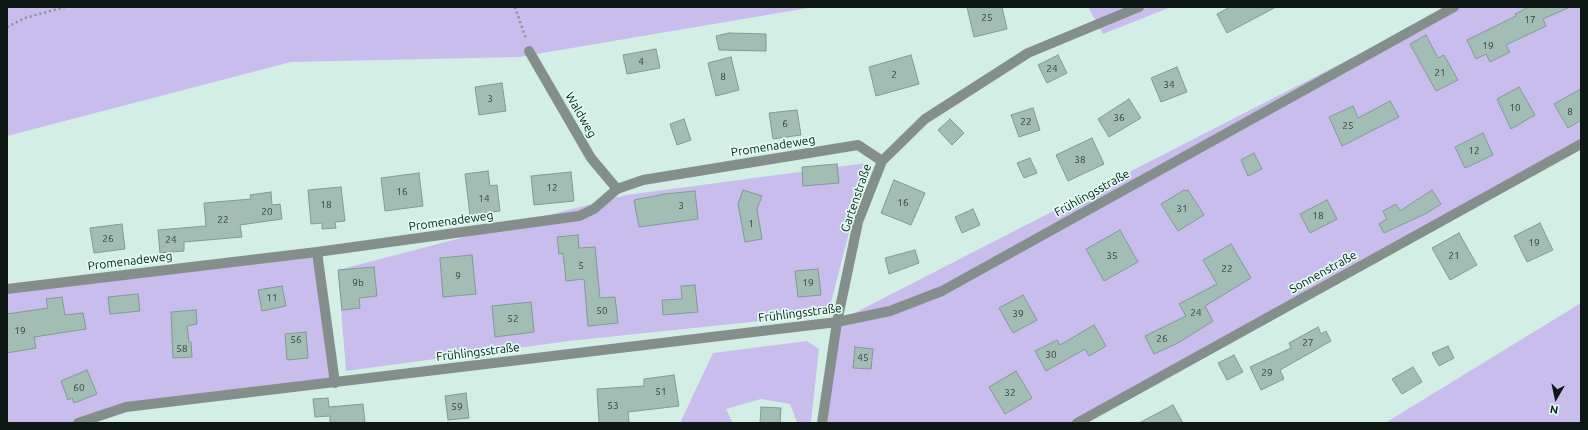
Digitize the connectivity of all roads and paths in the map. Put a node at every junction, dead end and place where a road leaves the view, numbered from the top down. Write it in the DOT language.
graph roads {
  1 [pos="65,7"];
  2 [pos="515,7"];
  3 [pos="1139,7"];
  4 [pos="1454,7"];
  5 [pos="7,27"];
  6 [pos="530,51"];
  7 [pos="1581,144"];
  8 [pos="882,161"];
  9 [pos="617,188"];
  10 [pos="317,252"];
  11 [pos="7,288"];
  12 [pos="837,322"];
  13 [pos="335,383"];
  14 [pos="78,423"];
  15 [pos="822,423"];
  16 [pos="1077,423"];
  1 -- 5 [label="path"];
  2 -- 6 [label="path"];
  3 -- 8 [label="street, Gartenstraße"];
  4 -- 12 [label="street, Frühlingsstraße"];
  6 -- 9 [label="street, Waldweg"];
  7 -- 16 [label="street, Sonnenstraße"];
  8 -- 9 [label="street, Promenadeweg"];
  8 -- 12 [label="street, Gartenstraße"];
  9 -- 10 [label="street, Promenadeweg"];
  10 -- 11 [label="street, Promenadeweg"];
  10 -- 13 [label="street"];
  12 -- 13 [label="street, Frühlingsstraße"];
  12 -- 15 [label="street, Gartenstraße"];
  13 -- 14 [label="street, Frühlingsstraße"];
}
